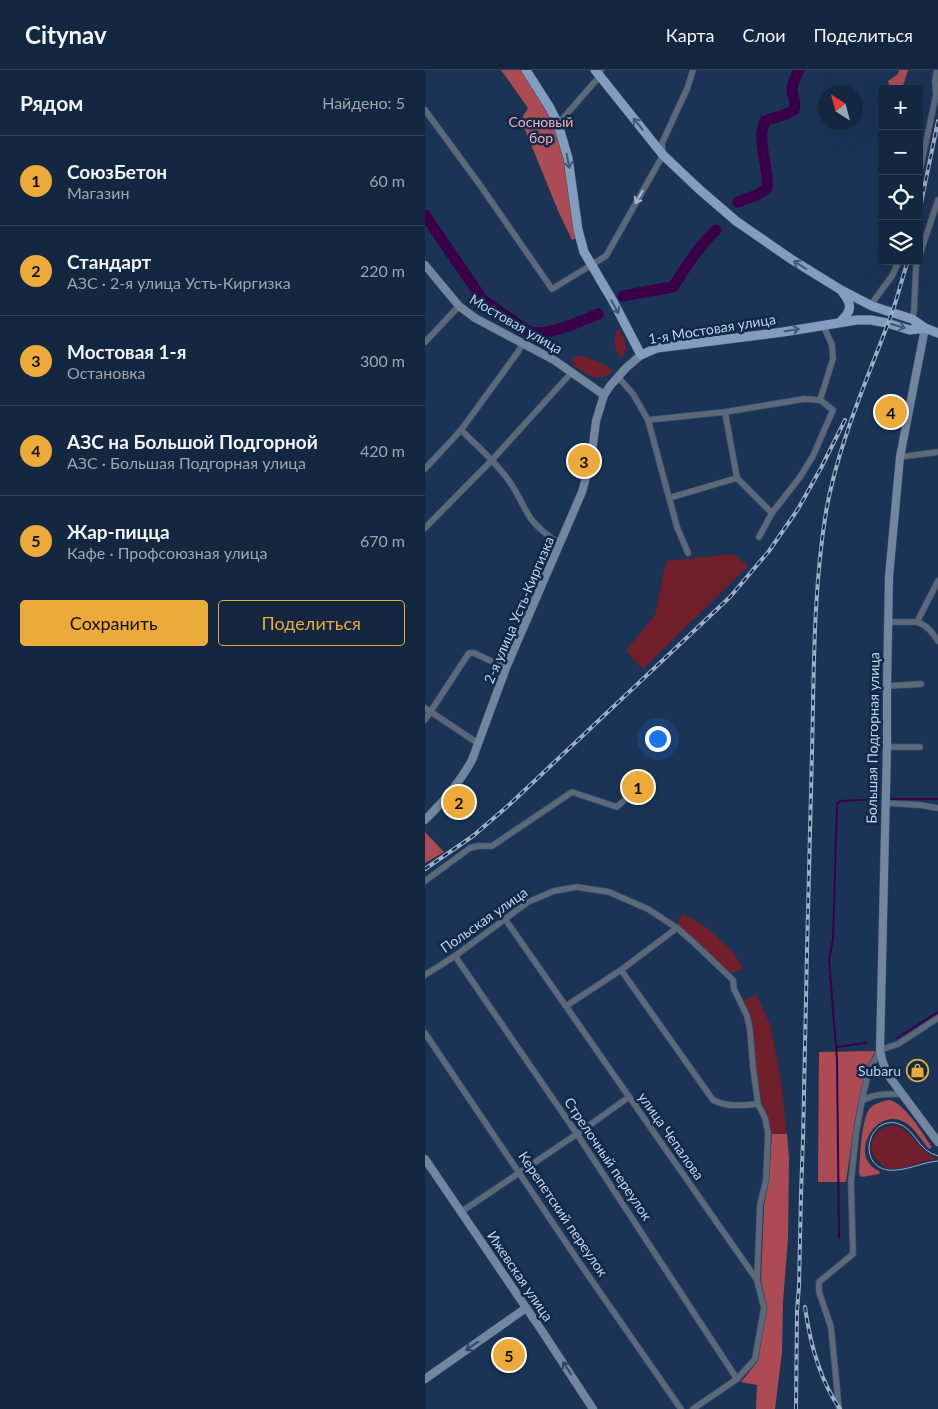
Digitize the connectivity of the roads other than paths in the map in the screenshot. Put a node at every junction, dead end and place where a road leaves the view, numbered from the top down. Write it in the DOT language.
graph roads {
  1 [pos="526,70"];
  2 [pos="693,70"];
  3 [pos="937,70"];
  4 [pos="598,72"];
  5 [pos="425,110"];
  6 [pos="558,124"];
  7 [pos="663,154"];
  8 [pos="923,156"];
  9 [pos="938,200"];
  10 [pos="923,245"];
  11 [pos="425,264"];
  12 [pos="591,265"];
  13 [pos="897,265"];
  14 [pos="917,265"];
  15 [pos="841,290"];
  16 [pos="459,306"];
  17 [pos="872,306"];
  18 [pos="912,319"];
  19 [pos="841,322"];
  20 [pos="823,325"];
  21 [pos="925,328"];
  22 [pos="938,333"];
  23 [pos="425,342"];
  24 [pos="523,343"];
  25 [pos="641,355"];
  26 [pos="572,372"];
  27 [pos="618,377"];
  28 [pos="604,395"];
  29 [pos="819,400"];
  30 [pos="725,412"];
  31 [pos="648,420"];
  32 [pos="461,430"];
  33 [pos="938,452"];
  34 [pos="900,457"];
  35 [pos="492,460"];
  36 [pos="425,468"];
  37 [pos="737,478"];
  38 [pos="669,498"];
  39 [pos="772,513"];
  40 [pos="425,528"];
  41 [pos="759,537"];
  42 [pos="561,544"];
  43 [pos="688,552"];
  44 [pos="938,580"];
  45 [pos="888,622"];
  46 [pos="917,622"];
  47 [pos="938,641"];
  48 [pos="506,668"];
  49 [pos="921,684"];
  50 [pos="887,686"];
  51 [pos="428,710"];
  52 [pos="425,720"];
  53 [pos="479,744"];
  54 [pos="920,746"];
  55 [pos="887,748"];
  56 [pos="628,797"];
  57 [pos="885,804"];
  58 [pos="938,808"];
  59 [pos="425,820"];
  60 [pos="425,881"];
  61 [pos="505,919"];
  62 [pos="677,928"];
  63 [pos="455,956"];
  64 [pos="621,970"];
  65 [pos="425,975"];
  66 [pos="566,1006"];
  67 [pos="938,1018"];
  68 [pos="425,1033"];
  69 [pos="880,1050"];
  70 [pos="902,1094"];
  71 [pos="629,1097"];
  72 [pos="862,1101"];
  73 [pos="758,1104"];
  74 [pos="577,1134"];
  75 [pos="936,1139"];
  76 [pos="938,1148"];
  77 [pos="425,1159"];
  78 [pos="519,1172"];
  79 [pos="461,1212"];
  80 [pos="757,1280"];
  81 [pos="526,1308"];
  82 [pos="425,1379"];
  83 [pos="737,1379"];
  84 [pos="593,1409"];
  85 [pos="681,1409"];
  86 [pos="693,1409"];
  87 [pos="839,1409"];
  1 -- 6 [label="main road"];
  2 -- 7 [label="street"];
  3 -- 8 [label="street"];
  4 -- 6 [label="street"];
  7 -- 4 [label="main road, one-way"];
  5 -- 12 [label="street"];
  6 -- 12 [label="main road, one-way"];
  7 -- 12 [label="street, one-way"];
  15 -- 7 [label="main road, one-way"];
  9 -- 10 [label="street"];
  11 -- 16 [label="main road, Мостовая улица"];
  12 -- 25 [label="main road, one-way"];
  13 -- 17 [label="street"];
  14 -- 18 [label="street"];
  15 -- 17 [label="main road"];
  15 -- 19 [label="main road"];
  16 -- 23 [label="street"];
  16 -- 24 [label="main road, Мостовая улица"];
  17 -- 18 [label="main road"];
  18 -- 21 [label="main road"];
  19 -- 20 [label="main road, 1-я Мостовая улица"];
  19 -- 21 [label="main road, 1-я Мостовая улица, one-way"];
  25 -- 20 [label="main road, 1-я Мостовая улица, one-way"];
  20 -- 29 [label="street"];
  21 -- 22 [label="main road"];
  21 -- 34 [label="main road, Большая Подгорная улица"];
  24 -- 26 [label="main road, Мостовая улица"];
  24 -- 32 [label="street"];
  25 -- 27 [label="main road, 1-я Мостовая улица"];
  26 -- 28 [label="main road, Мостовая улица"];
  26 -- 35 [label="street"];
  27 -- 28 [label="main road, 1-я Мостовая улица"];
  27 -- 31 [label="street"];
  28 -- 42 [label="main road, 2-я улица Усть-Киргизка"];
  29 -- 30 [label="street"];
  29 -- 39 [label="street"];
  30 -- 31 [label="street"];
  30 -- 37 [label="street"];
  31 -- 38 [label="street"];
  32 -- 35 [label="street"];
  32 -- 36 [label="street"];
  33 -- 34 [label="street"];
  34 -- 45 [label="main road, Большая Подгорная улица"];
  35 -- 40 [label="street"];
  35 -- 42 [label="street"];
  37 -- 38 [label="street"];
  37 -- 39 [label="street"];
  38 -- 43 [label="street"];
  39 -- 41 [label="street"];
  42 -- 48 [label="main road, 2-я улица Усть-Киргизка"];
  44 -- 46 [label="street"];
  45 -- 46 [label="street"];
  45 -- 50 [label="main road, Большая Подгорная улица"];
  46 -- 47 [label="street"];
  48 -- 51 [label="street"];
  48 -- 53 [label="main road, 2-я улица Усть-Киргизка"];
  49 -- 50 [label="street"];
  50 -- 55 [label="main road, Большая Подгорная улица"];
  51 -- 52 [label="street"];
  51 -- 53 [label="street"];
  53 -- 59 [label="main road, 2-я улица Усть-Киргизка"];
  54 -- 55 [label="street"];
  55 -- 57 [label="main road, Большая Подгорная улица"];
  56 -- 60 [label="street"];
  57 -- 58 [label="street"];
  57 -- 69 [label="main road, Большая Подгорная улица"];
  61 -- 62 [label="street, Польская улица"];
  61 -- 63 [label="street, Польская улица"];
  61 -- 66 [label="street, улица Чепалова"];
  62 -- 64 [label="street"];
  62 -- 73 [label="street, Польская улица"];
  63 -- 65 [label="street, Польская улица"];
  63 -- 74 [label="street, Стрелочный переулок"];
  64 -- 66 [label="street"];
  64 -- 73 [label="street"];
  66 -- 71 [label="street, улица Чепалова"];
  67 -- 69 [label="street"];
  68 -- 78 [label="street, Керепетский переулок"];
  69 -- 70 [label="main road, Большая Подгорная улица"];
  69 -- 72 [label="street"];
  70 -- 72 [label="street"];
  70 -- 75 [label="main road, Большая Подгорная улица"];
  71 -- 74 [label="street"];
  71 -- 80 [label="street, улица Чепалова"];
  72 -- 87 [label="street"];
  73 -- 80 [label="street, Польская улица"];
  74 -- 78 [label="street"];
  74 -- 83 [label="street, Стрелочный переулок"];
  75 -- 76 [label="main road, Большая Подгорная улица"];
  77 -- 79 [label="main road, Ижевская улица"];
  78 -- 79 [label="street"];
  78 -- 85 [label="street, Керепетский переулок"];
  79 -- 81 [label="main road, Ижевская улица"];
  80 -- 83 [label="street, улица Чепалова"];
  81 -- 82 [label="main road, one-way"];
  84 -- 81 [label="main road, Ижевская улица, one-way"];
  83 -- 86 [label="street, улица Чепалова"];
}
